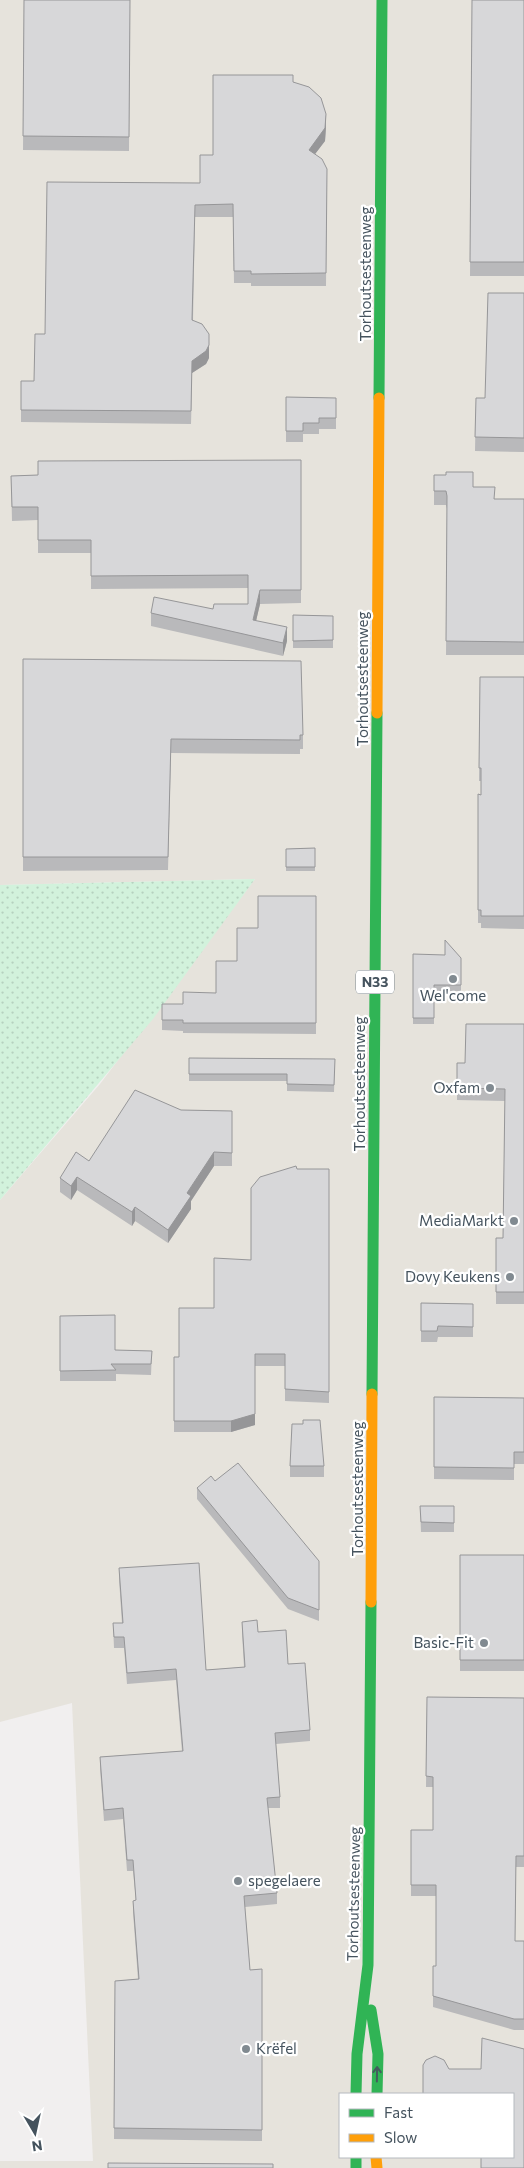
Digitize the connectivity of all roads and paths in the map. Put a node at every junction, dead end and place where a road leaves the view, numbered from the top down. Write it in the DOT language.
graph roads {
  1 [pos="382,0"];
  2 [pos="367,1988"];
  3 [pos="356,2093"];
  4 [pos="377,2093"];
  1 -- 2 [label="main road, Torhoutsesteenweg / N33"];
  2 -- 3 [label="main road, Torhoutsesteenweg / N33"];
  4 -- 2 [label="main road, Torhoutsesteenweg / N33, one-way"];
}
